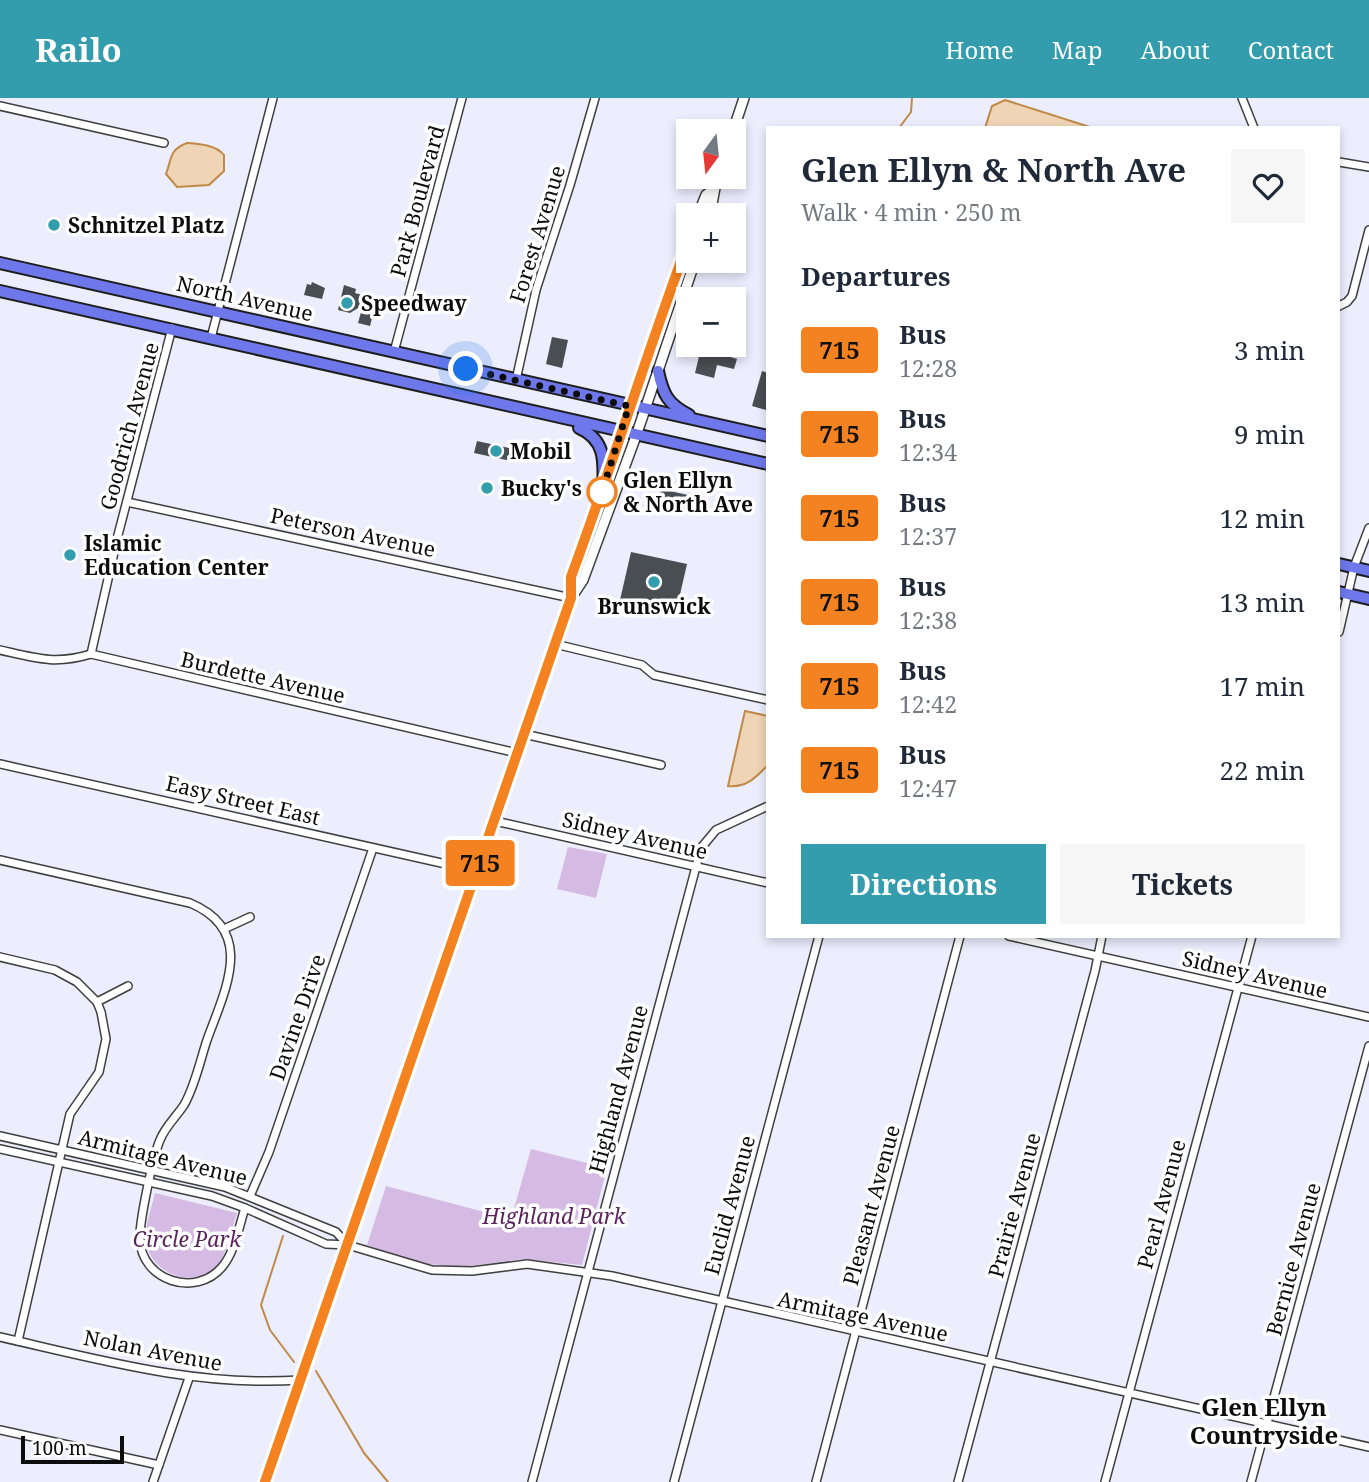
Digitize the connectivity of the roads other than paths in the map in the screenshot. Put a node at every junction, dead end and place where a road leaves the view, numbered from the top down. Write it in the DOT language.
graph roads {
  1 [pos="273,98"];
  2 [pos="461,98"];
  3 [pos="595,98"];
  4 [pos="744,98"];
  5 [pos="1242,98"];
  6 [pos="0,106"];
  7 [pos="737,119"];
  8 [pos="1253,126"];
  9 [pos="164,143"];
  10 [pos="1340,162"];
  11 [pos="1369,167"];
  12 [pos="713,190"];
  13 [pos="703,203"];
  14 [pos="714,203"];
  15 [pos="1369,230"];
  16 [pos="0,263"];
  17 [pos="677,273"];
  18 [pos="691,273"];
  19 [pos="0,291"];
  20 [pos="1340,306"];
  21 [pos="218,312"];
  22 [pos="172,328"];
  23 [pos="211,338"];
  24 [pos="394,352"];
  25 [pos="658,371"];
  26 [pos="516,380"];
  27 [pos="629,406"];
  28 [pos="645,410"];
  29 [pos="526,411"];
  30 [pos="715,425"];
  31 [pos="622,433"];
  32 [pos="636,436"];
  33 [pos="766,436"];
  34 [pos="766,464"];
  35 [pos="603,491"];
  36 [pos="127,502"];
  37 [pos="1369,528"];
  38 [pos="1340,564"];
  39 [pos="1354,567"];
  40 [pos="1369,571"];
  41 [pos="1343,593"];
  42 [pos="571,598"];
  43 [pos="1369,599"];
  44 [pos="1340,622"];
  45 [pos="555,644"];
  46 [pos="0,650"];
  47 [pos="91,654"];
  48 [pos="766,700"];
  49 [pos="524,734"];
  50 [pos="517,753"];
  51 [pos="0,764"];
  52 [pos="662,765"];
  53 [pos="766,807"];
  54 [pos="495,821"];
  55 [pos="373,848"];
  56 [pos="0,860"];
  57 [pos="695,867"];
  58 [pos="477,871"];
  59 [pos="766,883"];
  60 [pos="250,917"];
  61 [pos="224,929"];
  62 [pos="818,938"];
  63 [pos="959,938"];
  64 [pos="1018,938"];
  65 [pos="1102,938"];
  66 [pos="1251,938"];
  67 [pos="1098,955"];
  68 [pos="0,957"];
  69 [pos="128,986"];
  70 [pos="1238,989"];
  71 [pos="97,1002"];
  72 [pos="1369,1017"];
  73 [pos="1369,1046"];
  74 [pos="0,1136"];
  75 [pos="0,1149"];
  76 [pos="62,1150"];
  77 [pos="59,1163"];
  78 [pos="152,1170"];
  79 [pos="149,1182"];
  80 [pos="250,1196"];
  81 [pos="245,1208"];
  82 [pos="348,1245"];
  83 [pos="587,1272"];
  84 [pos="721,1303"];
  85 [pos="855,1332"];
  86 [pos="0,1337"];
  87 [pos="18,1341"];
  88 [pos="989,1361"];
  89 [pos="189,1378"];
  90 [pos="300,1380"];
  91 [pos="1129,1392"];
  92 [pos="1267,1423"];
  93 [pos="0,1430"];
  94 [pos="1369,1447"];
  95 [pos="159,1465"];
  96 [pos="153,1482"];
  97 [pos="265,1482"];
  98 [pos="532,1482"];
  99 [pos="674,1482"];
  100 [pos="816,1482"];
  101 [pos="958,1482"];
  102 [pos="1105,1482"];
  103 [pos="1251,1482"];
  1 -- 21 [label="street"];
  2 -- 24 [label="street, Park Boulevard"];
  3 -- 26 [label="street, Forest Avenue"];
  4 -- 7 [label="street"];
  5 -- 8 [label="street"];
  6 -- 9 [label="street"];
  10 -- 11 [label="street"];
  12 -- 13 [label="street"];
  12 -- 14 [label="street"];
  15 -- 20 [label="street"];
  16 -- 21 [label="main road, North Avenue"];
  17 -- 27 [label="street"];
  18 -- 25 [label="street"];
  19 -- 22 [label="main road"];
  21 -- 23 [label="street"];
  21 -- 24 [label="main road, North Avenue"];
  22 -- 23 [label="main road"];
  22 -- 36 [label="street, Goodrich Avenue"];
  23 -- 29 [label="main road"];
  24 -- 26 [label="main road, North Avenue"];
  25 -- 28 [label="street"];
  25 -- 30 [label="main road"];
  26 -- 27 [label="main road, North Avenue"];
  27 -- 28 [label="main road, North Avenue"];
  27 -- 31 [label="street"];
  28 -- 30 [label="main road, North Avenue"];
  28 -- 32 [label="street"];
  29 -- 31 [label="main road"];
  29 -- 35 [label="main road"];
  30 -- 33 [label="main road, North Avenue"];
  31 -- 32 [label="main road"];
  31 -- 35 [label="street"];
  32 -- 34 [label="main road"];
  32 -- 42 [label="street"];
  35 -- 42 [label="street"];
  36 -- 42 [label="street, Peterson Avenue"];
  36 -- 47 [label="street, Goodrich Avenue"];
  37 -- 39 [label="street"];
  38 -- 39 [label="main road"];
  39 -- 40 [label="main road"];
  39 -- 41 [label="street"];
  41 -- 43 [label="main road"];
  41 -- 44 [label="street"];
  42 -- 45 [label="street"];
  45 -- 48 [label="street"];
  45 -- 49 [label="street"];
  46 -- 47 [label="street, Burdette Avenue"];
  47 -- 50 [label="street, Burdette Avenue"];
  49 -- 50 [label="street"];
  49 -- 52 [label="street"];
  50 -- 54 [label="street"];
  51 -- 55 [label="street, Easy Street East"];
  53 -- 57 [label="street, Highland Avenue"];
  54 -- 57 [label="street, Sidney Avenue"];
  54 -- 58 [label="street"];
  55 -- 58 [label="street, Easy Street East"];
  55 -- 80 [label="street, Davine Drive"];
  56 -- 61 [label="street"];
  57 -- 59 [label="street, Sidney Avenue"];
  57 -- 83 [label="street, Highland Avenue"];
  58 -- 82 [label="street"];
  60 -- 61 [label="street"];
  61 -- 78 [label="street"];
  62 -- 84 [label="street, Euclid Avenue"];
  63 -- 85 [label="street, Pleasant Avenue"];
  64 -- 67 [label="street, Sidney Avenue"];
  65 -- 67 [label="street, Prairie Avenue"];
  66 -- 70 [label="street, Pearl Avenue"];
  67 -- 70 [label="street, Sidney Avenue"];
  67 -- 88 [label="street, Prairie Avenue"];
  68 -- 71 [label="street"];
  69 -- 71 [label="street"];
  70 -- 72 [label="street, Sidney Avenue"];
  70 -- 91 [label="street, Pearl Avenue"];
  71 -- 76 [label="street"];
  73 -- 92 [label="street, Bernice Avenue"];
  74 -- 76 [label="street, Armitage Avenue"];
  75 -- 77 [label="street, Armitage Avenue"];
  76 -- 77 [label="street"];
  76 -- 78 [label="street, Armitage Avenue"];
  77 -- 79 [label="street, Armitage Avenue"];
  77 -- 87 [label="street"];
  78 -- 79 [label="street"];
  78 -- 80 [label="street, Armitage Avenue"];
  79 -- 81 [label="street, Armitage Avenue"];
  79 -- 81 [label="street"];
  80 -- 82 [label="street, Armitage Avenue"];
  81 -- 82 [label="street, Armitage Avenue"];
  82 -- 83 [label="street, Armitage Avenue"];
  82 -- 90 [label="street"];
  83 -- 84 [label="street, Armitage Avenue"];
  83 -- 98 [label="street, Highland Avenue"];
  84 -- 85 [label="street, Armitage Avenue"];
  84 -- 99 [label="street, Euclid Avenue"];
  85 -- 88 [label="street, Armitage Avenue"];
  85 -- 100 [label="street, Pleasant Avenue"];
  86 -- 87 [label="street, Nolan Avenue"];
  87 -- 89 [label="street, Nolan Avenue"];
  88 -- 91 [label="street, Armitage Avenue"];
  88 -- 101 [label="street, Prairie Avenue"];
  89 -- 90 [label="street, Nolan Avenue"];
  89 -- 95 [label="street"];
  90 -- 97 [label="street"];
  91 -- 92 [label="street, Armitage Avenue"];
  91 -- 102 [label="street, Pearl Avenue"];
  92 -- 94 [label="street, Armitage Avenue"];
  92 -- 103 [label="street, Bernice Avenue"];
  93 -- 95 [label="street"];
  95 -- 96 [label="street"];
}
